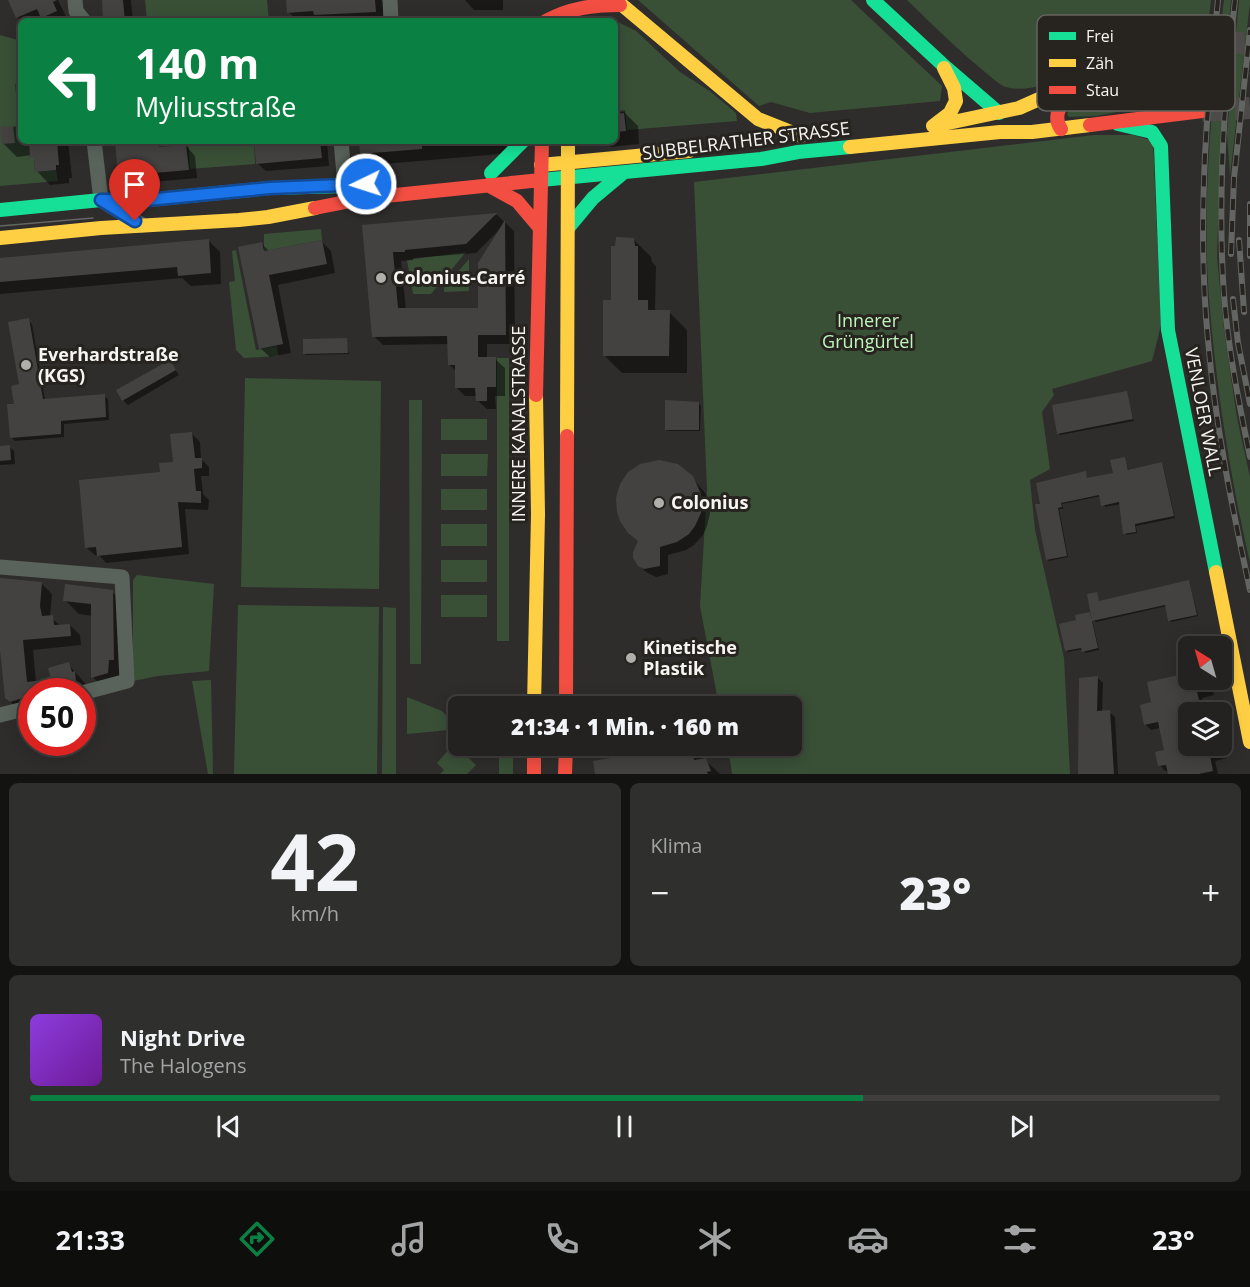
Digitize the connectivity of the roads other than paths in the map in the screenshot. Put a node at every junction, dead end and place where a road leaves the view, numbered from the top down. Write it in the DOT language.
graph roads {
  1 [pos="75,0"];
  2 [pos="390,0"];
  3 [pos="873,0"];
  4 [pos="618,3"];
  5 [pos="570,10"];
  6 [pos="82,18"];
  7 [pos="391,18"];
  8 [pos="542,18"];
  9 [pos="942,64"];
  10 [pos="1037,100"];
  11 [pos="1057,111"];
  12 [pos="1202,111"];
  13 [pos="999,113"];
  14 [pos="1109,122"];
  15 [pos="933,126"];
  16 [pos="1061,129"];
  17 [pos="1032,132"];
  18 [pos="831,135"];
  19 [pos="777,141"];
  20 [pos="94,144"];
  21 [pos="341,144"];
  22 [pos="520,144"];
  23 [pos="541,144"];
  24 [pos="568,144"];
  25 [pos="705,150"];
  26 [pos="568,162"];
  27 [pos="532,167"];
  28 [pos="623,173"];
  29 [pos="568,177"];
  30 [pos="489,179"];
  31 [pos="541,180"];
  32 [pos="345,186"];
  33 [pos="270,188"];
  34 [pos="101,200"];
  35 [pos="219,207"];
  36 [pos="0,210"];
  37 [pos="268,217"];
  38 [pos="142,225"];
  39 [pos="539,226"];
  40 [pos="568,228"];
  41 [pos="0,238"];
  42 [pos="0,567"];
  43 [pos="534,677"];
  44 [pos="96,689"];
  45 [pos="534,696"];
  46 [pos="541,696"];
  47 [pos="566,696"];
  48 [pos="18,710"];
  49 [pos="0,715"];
  50 [pos="1250,742"];
  51 [pos="534,756"];
  52 [pos="566,756"];
  53 [pos="534,774"];
  54 [pos="565,774"];
  1 -- 6 [label="street"];
  2 -- 7 [label="street"];
  3 -- 9 [label="main road"];
  4 -- 5 [label="main road"];
  4 -- 19 [label="main road, SUBBELRATHER STRASSE"];
  5 -- 8 [label="main road"];
  9 -- 13 [label="main road"];
  9 -- 15 [label="main road"];
  10 -- 13 [label="main road, SUBBELRATHER STRASSE"];
  11 -- 16 [label="main road"];
  12 -- 14 [label="main road, SUBBELRATHER STRASSE"];
  13 -- 15 [label="main road, SUBBELRATHER STRASSE"];
  13 -- 17 [label="main road"];
  14 -- 16 [label="main road, SUBBELRATHER STRASSE"];
  14 -- 50 [label="main road, VENLOER WALL"];
  15 -- 18 [label="main road, SUBBELRATHER STRASSE"];
  16 -- 17 [label="main road, SUBBELRATHER STRASSE"];
  17 -- 28 [label="main road, SUBBELRATHER STRASSE"];
  20 -- 34 [label="street"];
  21 -- 32 [label="street"];
  22 -- 30 [label="main road"];
  23 -- 27 [label="main road, INNERE KANALSTRASSE"];
  24 -- 26 [label="main road"];
  25 -- 26 [label="main road, SUBBELRATHER STRASSE"];
  26 -- 27 [label="main road, SUBBELRATHER STRASSE"];
  26 -- 29 [label="main road"];
  27 -- 30 [label="main road, SUBBELRATHER STRASSE"];
  27 -- 31 [label="main road, INNERE KANALSTRASSE"];
  28 -- 29 [label="main road, SUBBELRATHER STRASSE"];
  28 -- 40 [label="main road"];
  29 -- 31 [label="main road, SUBBELRATHER STRASSE"];
  29 -- 40 [label="main road"];
  30 -- 31 [label="main road, SUBBELRATHER STRASSE"];
  30 -- 32 [label="main road, SUBBELRATHER STRASSE"];
  30 -- 37 [label="main road, SUBBELRATHER STRASSE"];
  30 -- 39 [label="main road"];
  31 -- 39 [label="main road, INNERE KANALSTRASSE"];
  32 -- 33 [label="main road, SUBBELRATHER STRASSE"];
  33 -- 35 [label="main road, SUBBELRATHER STRASSE"];
  33 -- 37 [label="main road"];
  34 -- 35 [label="main road, SUBBELRATHER STRASSE"];
  34 -- 36 [label="main road, SUBBELRATHER STRASSE"];
  34 -- 38 [label="street"];
  35 -- 37 [label="main road, SUBBELRATHER STRASSE"];
  35 -- 38 [label="main road, SUBBELRATHER STRASSE"];
  38 -- 41 [label="main road, SUBBELRATHER STRASSE"];
  39 -- 43 [label="main road, INNERE KANALSTRASSE"];
  40 -- 47 [label="main road"];
  42 -- 44 [label="street"];
  43 -- 45 [label="main road, INNERE KANALSTRASSE"];
  43 -- 46 [label="main road"];
  48 -- 49 [label="street"];
  51 -- 53 [label="main road"];
  52 -- 54 [label="main road"];
}
